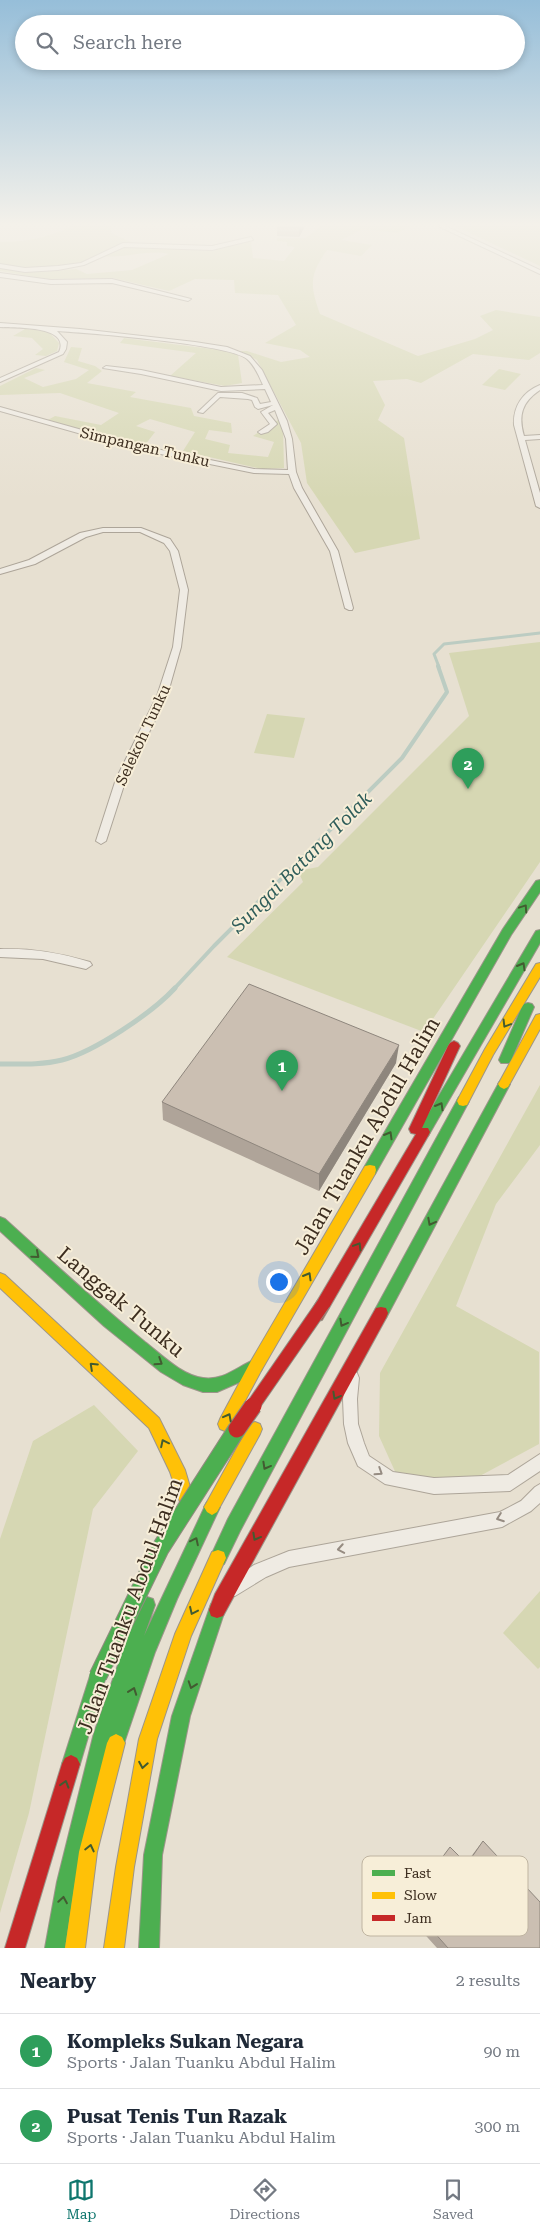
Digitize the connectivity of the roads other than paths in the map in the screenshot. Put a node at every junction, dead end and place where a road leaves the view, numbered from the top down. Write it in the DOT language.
graph roads {
  1 [pos="0,325"];
  2 [pos="50,330"];
  3 [pos="106,368"];
  4 [pos="0,380"];
  5 [pos="540,386"];
  6 [pos="266,387"];
  7 [pos="276,405"];
  8 [pos="0,409"];
  9 [pos="261,409"];
  10 [pos="201,412"];
  11 [pos="261,432"];
  12 [pos="540,437"];
  13 [pos="521,438"];
  14 [pos="292,472"];
  15 [pos="540,506"];
  16 [pos="0,572"];
  17 [pos="349,608"];
  18 [pos="101,841"];
  19 [pos="540,884"];
  20 [pos="507,932"];
  21 [pos="540,934"];
  22 [pos="0,953"];
  23 [pos="86,965"];
  24 [pos="540,967"];
  25 [pos="540,979"];
  26 [pos="540,1018"];
  27 [pos="398,1178"];
  28 [pos="454,1179"];
  29 [pos="0,1223"];
  30 [pos="0,1279"];
  31 [pos="324,1303"];
  32 [pos="354,1364"];
  33 [pos="256,1366"];
  34 [pos="268,1405"];
  35 [pos="259,1422"];
  36 [pos="540,1462"];
  37 [pos="540,1492"];
  38 [pos="185,1496"];
  39 [pos="221,1600"];
  40 [pos="15,1948"];
  41 [pos="55,1948"];
  42 [pos="75,1948"];
  43 [pos="114,1948"];
  44 [pos="149,1948"];
  1 -- 2 [label="street"];
  2 -- 4 [label="street"];
  2 -- 6 [label="street"];
  3 -- 6 [label="street"];
  5 -- 13 [label="street"];
  6 -- 7 [label="street"];
  7 -- 9 [label="street"];
  7 -- 14 [label="street"];
  8 -- 14 [label="street, Simpangan Tunku"];
  9 -- 10 [label="street"];
  9 -- 11 [label="street"];
  12 -- 13 [label="street"];
  13 -- 15 [label="street"];
  14 -- 17 [label="street"];
  16 -- 18 [label="street, Selekoh Tunku"];
  20 -- 19 [label="main road, Jalan Tuanku Abdul Halim, one-way"];
  20 -- 27 [label="main road"];
  33 -- 20 [label="main road, Jalan Tuanku Abdul Halim, one-way"];
  27 -- 21 [label="main road, one-way"];
  22 -- 23 [label="street"];
  24 -- 43 [label="main road, one-way"];
  25 -- 28 [label="main road"];
  26 -- 28 [label="main road"];
  31 -- 27 [label="main road, one-way"];
  28 -- 32 [label="main road, one-way"];
  29 -- 33 [label="main road, Langgak Tunku, one-way"];
  38 -- 30 [label="main road, one-way"];
  31 -- 34 [label="main road, bridge"];
  40 -- 31 [label="main road, one-way, bridge"];
  32 -- 36 [label="street, one-way"];
  32 -- 39 [label="main road, one-way"];
  38 -- 33 [label="main road, Jalan Tuanku Abdul Halim, one-way"];
  42 -- 35 [label="main road, Jalan Tuanku Abdul Halim, one-way"];
  37 -- 39 [label="street, one-way"];
  41 -- 38 [label="main road, Jalan Tuanku Abdul Halim, one-way"];
  39 -- 44 [label="main road, one-way"];
}
